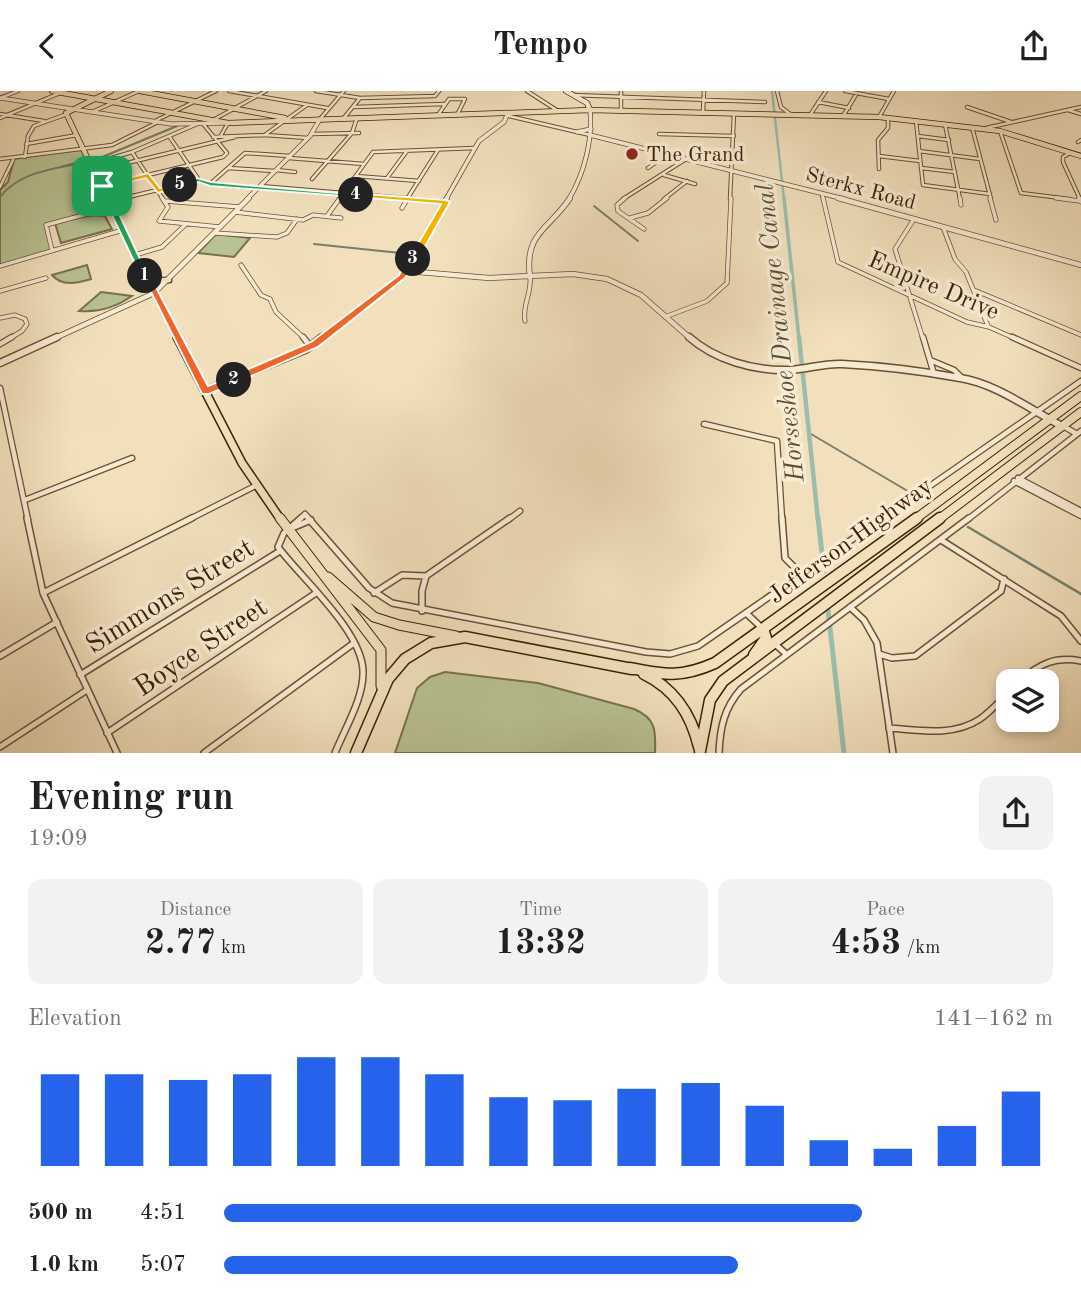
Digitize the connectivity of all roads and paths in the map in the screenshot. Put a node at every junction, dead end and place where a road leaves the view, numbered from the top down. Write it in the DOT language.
graph roads {
  1 [pos="18,91"];
  2 [pos="52,91"];
  3 [pos="111,91"];
  4 [pos="139,91"];
  5 [pos="216,91"];
  6 [pos="229,91"];
  7 [pos="266,91"];
  8 [pos="316,91"];
  9 [pos="344,91"];
  10 [pos="439,91"];
  11 [pos="527,91"];
  12 [pos="566,91"];
  13 [pos="621,91"];
  14 [pos="704,91"];
  15 [pos="777,91"];
  16 [pos="827,91"];
  17 [pos="845,91"];
  18 [pos="894,91"];
  19 [pos="62,92"];
  20 [pos="858,92"];
  21 [pos="338,95"];
  22 [pos="572,95"];
  23 [pos="257,96"];
  24 [pos="621,97"];
  25 [pos="0,98"];
  26 [pos="360,98"];
  27 [pos="94,99"];
  28 [pos="889,99"];
  29 [pos="704,100"];
  30 [pos="117,101"];
  31 [pos="195,101"];
  32 [pos="765,102"];
  33 [pos="818,102"];
  34 [pos="34,103"];
  35 [pos="444,104"];
  36 [pos="308,105"];
  37 [pos="355,107"];
  38 [pos="967,107"];
  39 [pos="1081,107"];
  40 [pos="234,108"];
  41 [pos="327,108"];
  42 [pos="849,108"];
  43 [pos="589,110"];
  44 [pos="621,110"];
  45 [pos="1067,110"];
  46 [pos="558,111"];
  47 [pos="69,112"];
  48 [pos="173,112"];
  49 [pos="92,113"];
  50 [pos="703,113"];
  51 [pos="734,113"];
  52 [pos="508,114"];
  53 [pos="1081,114"];
  54 [pos="6,115"];
  55 [pos="438,115"];
  56 [pos="457,115"];
  57 [pos="791,115"];
  58 [pos="810,115"];
  59 [pos="843,116"];
  60 [pos="0,117"];
  61 [pos="880,117"];
  62 [pos="26,118"];
  63 [pos="343,118"];
  64 [pos="357,118"];
  65 [pos="888,118"];
  66 [pos="284,119"];
  67 [pos="320,119"];
  68 [pos="212,120"];
  69 [pos="44,121"];
  70 [pos="916,121"];
  71 [pos="156,122"];
  72 [pos="1012,122"];
  73 [pos="228,123"];
  74 [pos="197,124"];
  75 [pos="204,124"];
  76 [pos="945,124"];
  77 [pos="972,127"];
  78 [pos="985,129"];
  79 [pos="1000,131"];
  80 [pos="577,132"];
  81 [pos="591,132"];
  82 [pos="352,133"];
  83 [pos="359,133"];
  84 [pos="659,134"];
  85 [pos="77,135"];
  86 [pos="265,135"];
  87 [pos="169,136"];
  88 [pos="310,136"];
  89 [pos="734,136"];
  90 [pos="918,137"];
  91 [pos="605,139"];
  92 [pos="218,140"];
  93 [pos="949,140"];
  94 [pos="588,142"];
  95 [pos="26,144"];
  96 [pos="84,148"];
  97 [pos="475,148"];
  98 [pos="439,149"];
  99 [pos="179,151"];
  100 [pos="407,151"];
  101 [pos="132,152"];
  102 [pos="919,152"];
  103 [pos="669,153"];
  104 [pos="1070,153"];
  105 [pos="879,156"];
  106 [pos="952,156"];
  107 [pos="1081,156"];
  108 [pos="25,157"];
  109 [pos="289,157"];
  110 [pos="688,158"];
  111 [pos="0,159"];
  112 [pos="13,159"];
  113 [pos="980,159"];
  114 [pos="139,160"];
  115 [pos="327,161"];
  116 [pos="920,161"];
  117 [pos="91,164"];
  118 [pos="364,164"];
  119 [pos="190,165"];
  120 [pos="227,168"];
  121 [pos="648,168"];
  122 [pos="921,168"];
  123 [pos="730,169"];
  124 [pos="880,169"];
  125 [pos="94,171"];
  126 [pos="276,171"];
  127 [pos="295,172"];
  128 [pos="955,172"];
  129 [pos="663,174"];
  130 [pos="0,175"];
  131 [pos="8,175"];
  132 [pos="148,175"];
  133 [pos="355,176"];
  134 [pos="98,178"];
  135 [pos="387,178"];
  136 [pos="312,179"];
  137 [pos="200,180"];
  138 [pos="419,181"];
  139 [pos="687,181"];
  140 [pos="210,184"];
  141 [pos="695,184"];
  142 [pos="102,186"];
  143 [pos="0,187"];
  144 [pos="259,187"];
  145 [pos="958,190"];
  146 [pos="158,191"];
  147 [pos="343,193"];
  148 [pos="822,193"];
  149 [pos="990,194"];
  150 [pos="408,199"];
  151 [pos="164,201"];
  152 [pos="110,202"];
  153 [pos="446,202"];
  154 [pos="1081,202"];
  155 [pos="961,205"];
  156 [pos="240,207"];
  157 [pos="402,208"];
  158 [pos="235,212"];
  159 [pos="113,213"];
  160 [pos="87,214"];
  161 [pos="327,216"];
  162 [pos="341,218"];
  163 [pos="629,218"];
  164 [pos="297,219"];
  165 [pos="914,219"];
  166 [pos="996,220"];
  167 [pos="186,224"];
  168 [pos="221,227"];
  169 [pos="943,227"];
  170 [pos="644,229"];
  171 [pos="123,230"];
  172 [pos="215,233"];
  173 [pos="52,250"];
  174 [pos="135,255"];
  175 [pos="241,265"];
  176 [pos="1081,265"];
  177 [pos="0,266"];
  178 [pos="407,271"];
  179 [pos="530,277"];
  180 [pos="46,278"];
  181 [pos="169,280"];
  182 [pos="148,281"];
  183 [pos="974,290"];
  184 [pos="0,291"];
  185 [pos="154,293"];
  186 [pos="909,295"];
  187 [pos="664,317"];
  188 [pos="0,319"];
  189 [pos="525,321"];
  190 [pos="989,327"];
  191 [pos="1081,335"];
  192 [pos="0,344"];
  193 [pos="311,347"];
  194 [pos="929,360"];
  195 [pos="0,363"];
  196 [pos="1081,368"];
  197 [pos="935,375"];
  198 [pos="962,378"];
  199 [pos="1081,381"];
  200 [pos="0,388"];
  201 [pos="205,391"];
  202 [pos="1081,396"];
  203 [pos="1037,412"];
  204 [pos="1081,412"];
  205 [pos="1049,419"];
  206 [pos="704,424"];
  207 [pos="1062,426"];
  208 [pos="1079,433"];
  209 [pos="132,458"];
  210 [pos="1016,480"];
  211 [pos="256,486"];
  212 [pos="25,499"];
  213 [pos="520,511"];
  214 [pos="1081,514"];
  215 [pos="310,520"];
  216 [pos="288,530"];
  217 [pos="941,540"];
  218 [pos="280,551"];
  219 [pos="320,569"];
  220 [pos="426,576"];
  221 [pos="803,576"];
  222 [pos="1004,579"];
  223 [pos="43,593"];
  224 [pos="316,593"];
  225 [pos="374,593"];
  226 [pos="849,607"];
  227 [pos="422,611"];
  228 [pos="746,613"];
  229 [pos="57,622"];
  230 [pos="763,629"];
  231 [pos="465,637"];
  232 [pos="1081,641"];
  233 [pos="774,642"];
  234 [pos="354,643"];
  235 [pos="786,654"];
  236 [pos="879,655"];
  237 [pos="0,656"];
  238 [pos="753,658"];
  239 [pos="1081,661"];
  240 [pos="630,668"];
  241 [pos="1032,669"];
  242 [pos="80,675"];
  243 [pos="87,690"];
  244 [pos="379,693"];
  245 [pos="996,705"];
  246 [pos="889,728"];
  247 [pos="107,733"];
  248 [pos="0,747"];
  249 [pos="700,752"];
  250 [pos="117,753"];
  251 [pos="204,753"];
  252 [pos="335,753"];
  253 [pos="356,753"];
  254 [pos="719,753"];
  255 [pos="893,753"];
  1 -- 25 [label="street"];
  2 -- 19 [label="main road"];
  3 -- 27 [label="main road"];
  4 -- 30 [label="street"];
  4 -- 31 [label="main road"];
  5 -- 31 [label="street"];
  6 -- 23 [label="street"];
  7 -- 23 [label="street"];
  8 -- 21 [label="street"];
  9 -- 21 [label="street"];
  10 -- 26 [label="street"];
  11 -- 46 [label="street"];
  12 -- 22 [label="main road"];
  13 -- 24 [label="street"];
  14 -- 29 [label="street"];
  15 -- 57 [label="street"];
  16 -- 33 [label="street"];
  17 -- 20 [label="street"];
  18 -- 28 [label="street"];
  19 -- 27 [label="main road"];
  19 -- 34 [label="street"];
  20 -- 28 [label="street"];
  20 -- 42 [label="street"];
  21 -- 26 [label="street"];
  21 -- 41 [label="street"];
  22 -- 24 [label="street"];
  22 -- 43 [label="main road"];
  23 -- 36 [label="street"];
  23 -- 40 [label="street"];
  24 -- 29 [label="street"];
  24 -- 44 [label="street"];
  25 -- 34 [label="street"];
  26 -- 37 [label="street"];
  27 -- 30 [label="main road"];
  27 -- 47 [label="main road"];
  28 -- 61 [label="street"];
  29 -- 32 [label="street"];
  29 -- 50 [label="street"];
  30 -- 48 [label="main road"];
  30 -- 49 [label="street"];
  31 -- 40 [label="main road"];
  31 -- 48 [label="street"];
  33 -- 42 [label="street"];
  33 -- 58 [label="street"];
  34 -- 47 [label="street"];
  34 -- 54 [label="street"];
  35 -- 37 [label="street"];
  35 -- 55 [label="street"];
  35 -- 56 [label="street"];
  36 -- 41 [label="street"];
  36 -- 66 [label="street"];
  37 -- 63 [label="street"];
  38 -- 72 [label="street"];
  39 -- 45 [label="street"];
  40 -- 66 [label="main road"];
  40 -- 68 [label="street"];
  41 -- 67 [label="street"];
  42 -- 59 [label="street"];
  43 -- 44 [label="main road"];
  43 -- 46 [label="main road"];
  43 -- 81 [label="street"];
  44 -- 50 [label="main road"];
  45 -- 53 [label="street"];
  45 -- 72 [label="street"];
  46 -- 52 [label="main road"];
  47 -- 49 [label="street"];
  47 -- 69 [label="street"];
  47 -- 85 [label="main road"];
  48 -- 68 [label="main road"];
  48 -- 71 [label="street"];
  49 -- 71 [label="street"];
  50 -- 51 [label="main road"];
  51 -- 57 [label="main road"];
  51 -- 89 [label="street"];
  52 -- 56 [label="main road"];
  52 -- 80 [label="street"];
  52 -- 97 [label="street"];
  54 -- 60 [label="street"];
  54 -- 62 [label="street"];
  55 -- 56 [label="main road"];
  55 -- 64 [label="main road"];
  57 -- 58 [label="main road"];
  58 -- 59 [label="main road"];
  59 -- 61 [label="main road"];
  60 -- 62 [label="street"];
  61 -- 65 [label="main road"];
  62 -- 69 [label="street"];
  63 -- 64 [label="main road"];
  63 -- 67 [label="main road"];
  64 -- 82 [label="street"];
  65 -- 70 [label="main road"];
  65 -- 105 [label="street"];
  66 -- 67 [label="main road"];
  66 -- 73 [label="main road"];
  66 -- 86 [label="street"];
  67 -- 88 [label="street"];
  68 -- 73 [label="main road"];
  68 -- 75 [label="street"];
  69 -- 95 [label="street"];
  70 -- 76 [label="main road"];
  70 -- 90 [label="street"];
  71 -- 74 [label="street"];
  71 -- 96 [label="street"];
  72 -- 78 [label="street"];
  73 -- 75 [label="street"];
  73 -- 92 [label="street"];
  74 -- 75 [label="street"];
  74 -- 87 [label="street"];
  75 -- 92 [label="street"];
  76 -- 77 [label="main road"];
  76 -- 93 [label="street"];
  77 -- 78 [label="main road"];
  77 -- 113 [label="street"];
  78 -- 79 [label="main road"];
  79 -- 104 [label="main road"];
  79 -- 154 [label="street"];
  80 -- 81 [label="street"];
  81 -- 91 [label="street, Sterkx Road"];
  81 -- 94 [label="street"];
  82 -- 83 [label="street"];
  82 -- 88 [label="street"];
  82 -- 115 [label="street"];
  84 -- 89 [label="street"];
  85 -- 95 [label="street"];
  85 -- 96 [label="main road"];
  86 -- 88 [label="street"];
  86 -- 92 [label="street"];
  87 -- 99 [label="street"];
  87 -- 101 [label="street"];
  88 -- 109 [label="street"];
  89 -- 123 [label="street"];
  90 -- 93 [label="street"];
  90 -- 102 [label="street"];
  91 -- 94 [label="street"];
  91 -- 103 [label="street, Sterkx Road"];
  92 -- 99 [label="street"];
  92 -- 119 [label="street"];
  93 -- 106 [label="street"];
  94 -- 179 [label="street"];
  95 -- 108 [label="street"];
  96 -- 108 [label="street"];
  96 -- 117 [label="main road"];
  97 -- 98 [label="street"];
  97 -- 153 [label="street"];
  98 -- 100 [label="street"];
  98 -- 138 [label="street"];
  99 -- 114 [label="street"];
  99 -- 119 [label="street"];
  100 -- 118 [label="street"];
  100 -- 135 [label="street"];
  101 -- 114 [label="street"];
  101 -- 117 [label="street"];
  102 -- 106 [label="street"];
  102 -- 116 [label="street"];
  103 -- 110 [label="street, Sterkx Road"];
  103 -- 121 [label="street"];
  104 -- 107 [label="main road"];
  104 -- 154 [label="street"];
  105 -- 116 [label="street"];
  105 -- 124 [label="street"];
  106 -- 113 [label="street"];
  106 -- 128 [label="street"];
  108 -- 112 [label="street"];
  109 -- 115 [label="street"];
  109 -- 120 [label="street"];
  109 -- 126 [label="street"];
  110 -- 123 [label="street, Sterkx Road"];
  110 -- 129 [label="street"];
  111 -- 112 [label="street"];
  112 -- 131 [label="street"];
  113 -- 149 [label="street"];
  114 -- 125 [label="street"];
  114 -- 132 [label="street"];
  115 -- 118 [label="street"];
  115 -- 136 [label="street"];
  116 -- 122 [label="street"];
  117 -- 125 [label="main road"];
  118 -- 133 [label="street"];
  119 -- 132 [label="street"];
  119 -- 137 [label="street"];
  120 -- 126 [label="street"];
  120 -- 140 [label="street"];
  122 -- 128 [label="street"];
  122 -- 145 [label="street"];
  123 -- 148 [label="street, Sterkx Road"];
  123 -- 187 [label="street"];
  125 -- 134 [label="main road"];
  126 -- 127 [label="street"];
  126 -- 144 [label="street"];
  128 -- 145 [label="street"];
  129 -- 139 [label="street"];
  129 -- 163 [label="street"];
  130 -- 131 [label="street"];
  131 -- 143 [label="street"];
  132 -- 142 [label="street"];
  132 -- 146 [label="street"];
  133 -- 135 [label="street"];
  133 -- 147 [label="street"];
  134 -- 142 [label="main road"];
  134 -- 160 [label="street"];
  135 -- 138 [label="street"];
  137 -- 140 [label="street"];
  137 -- 146 [label="street"];
  138 -- 150 [label="street"];
  139 -- 141 [label="street"];
  139 -- 163 [label="street"];
  140 -- 144 [label="street"];
  142 -- 152 [label="main road"];
  144 -- 147 [label="street"];
  144 -- 156 [label="street"];
  145 -- 149 [label="street"];
  145 -- 155 [label="street"];
  146 -- 151 [label="street"];
  146 -- 152 [label="street"];
  147 -- 150 [label="street"];
  147 -- 161 [label="street"];
  148 -- 165 [label="street, Sterkx Road"];
  148 -- 186 [label="street, Empire Drive"];
  149 -- 166 [label="street"];
  150 -- 153 [label="street"];
  150 -- 157 [label="street"];
  151 -- 156 [label="street"];
  151 -- 167 [label="street"];
  152 -- 159 [label="main road"];
  153 -- 178 [label="street"];
  156 -- 158 [label="street"];
  158 -- 164 [label="street"];
  158 -- 168 [label="street"];
  159 -- 160 [label="street"];
  159 -- 171 [label="main road"];
  160 -- 173 [label="street"];
  161 -- 162 [label="street"];
  161 -- 164 [label="street"];
  163 -- 170 [label="street"];
  164 -- 172 [label="street"];
  165 -- 169 [label="street, Sterkx Road"];
  165 -- 186 [label="street"];
  167 -- 168 [label="street"];
  167 -- 174 [label="street"];
  168 -- 172 [label="street"];
  169 -- 176 [label="street, Sterkx Road"];
  169 -- 183 [label="street"];
  171 -- 173 [label="street"];
  171 -- 174 [label="main road"];
  172 -- 181 [label="street"];
  173 -- 177 [label="street"];
  174 -- 182 [label="main road"];
  175 -- 193 [label="street"];
  178 -- 179 [label="street"];
  178 -- 193 [label="street"];
  179 -- 187 [label="street"];
  179 -- 189 [label="street"];
  180 -- 184 [label="street"];
  181 -- 182 [label="main road"];
  181 -- 185 [label="street"];
  182 -- 185 [label="main road"];
  183 -- 190 [label="street"];
  183 -- 191 [label="street"];
  185 -- 195 [label="street"];
  185 -- 201 [label="main road"];
  186 -- 190 [label="street, Empire Drive"];
  186 -- 194 [label="street"];
  187 -- 197 [label="street"];
  188 -- 192 [label="street"];
  190 -- 196 [label="street, Empire Drive"];
  193 -- 201 [label="street"];
  194 -- 197 [label="street"];
  194 -- 198 [label="street"];
  197 -- 198 [label="street"];
  198 -- 203 [label="street"];
  199 -- 203 [label="street"];
  200 -- 212 [label="street"];
  201 -- 211 [label="main road"];
  202 -- 205 [label="highway, Jefferson Highway"];
  203 -- 205 [label="street"];
  203 -- 221 [label="street"];
  204 -- 207 [label="highway, Jefferson Highway"];
  205 -- 207 [label="street"];
  205 -- 230 [label="highway, Jefferson Highway"];
  206 -- 221 [label="street"];
  207 -- 208 [label="street"];
  207 -- 233 [label="highway, Jefferson Highway"];
  208 -- 210 [label="street"];
  209 -- 212 [label="street"];
  210 -- 214 [label="street"];
  210 -- 217 [label="street"];
  211 -- 216 [label="main road"];
  211 -- 223 [label="street"];
  212 -- 223 [label="street"];
  213 -- 220 [label="street"];
  215 -- 216 [label="street"];
  215 -- 216 [label="street"];
  215 -- 225 [label="street"];
  216 -- 218 [label="street"];
  216 -- 219 [label="main road"];
  217 -- 222 [label="street"];
  217 -- 226 [label="street"];
  218 -- 224 [label="street"];
  218 -- 242 [label="street, Simmons Street"];
  219 -- 231 [label="main road"];
  219 -- 244 [label="main road"];
  220 -- 225 [label="street"];
  220 -- 227 [label="street"];
  221 -- 228 [label="street"];
  222 -- 232 [label="street"];
  222 -- 236 [label="street"];
  223 -- 229 [label="street"];
  224 -- 234 [label="street"];
  224 -- 247 [label="street, Boyce Street"];
  225 -- 227 [label="street"];
  226 -- 235 [label="street"];
  226 -- 236 [label="street"];
  227 -- 228 [label="street"];
  228 -- 230 [label="street"];
  229 -- 237 [label="street"];
  229 -- 242 [label="street"];
  230 -- 238 [label="highway"];
  230 -- 240 [label="highway, Jefferson Highway"];
  231 -- 240 [label="highway, Jefferson Highway"];
  231 -- 244 [label="highway"];
  233 -- 235 [label="street"];
  233 -- 238 [label="highway, Jefferson Highway"];
  234 -- 251 [label="street"];
  234 -- 252 [label="street"];
  235 -- 254 [label="street"];
  236 -- 246 [label="street"];
  238 -- 249 [label="highway, Jefferson Highway"];
  239 -- 241 [label="street"];
  240 -- 249 [label="highway"];
  242 -- 243 [label="street"];
  243 -- 247 [label="street"];
  243 -- 248 [label="street, Simmons Street"];
  244 -- 253 [label="highway"];
  245 -- 246 [label="street"];
  246 -- 255 [label="street"];
  247 -- 250 [label="street"];
}
